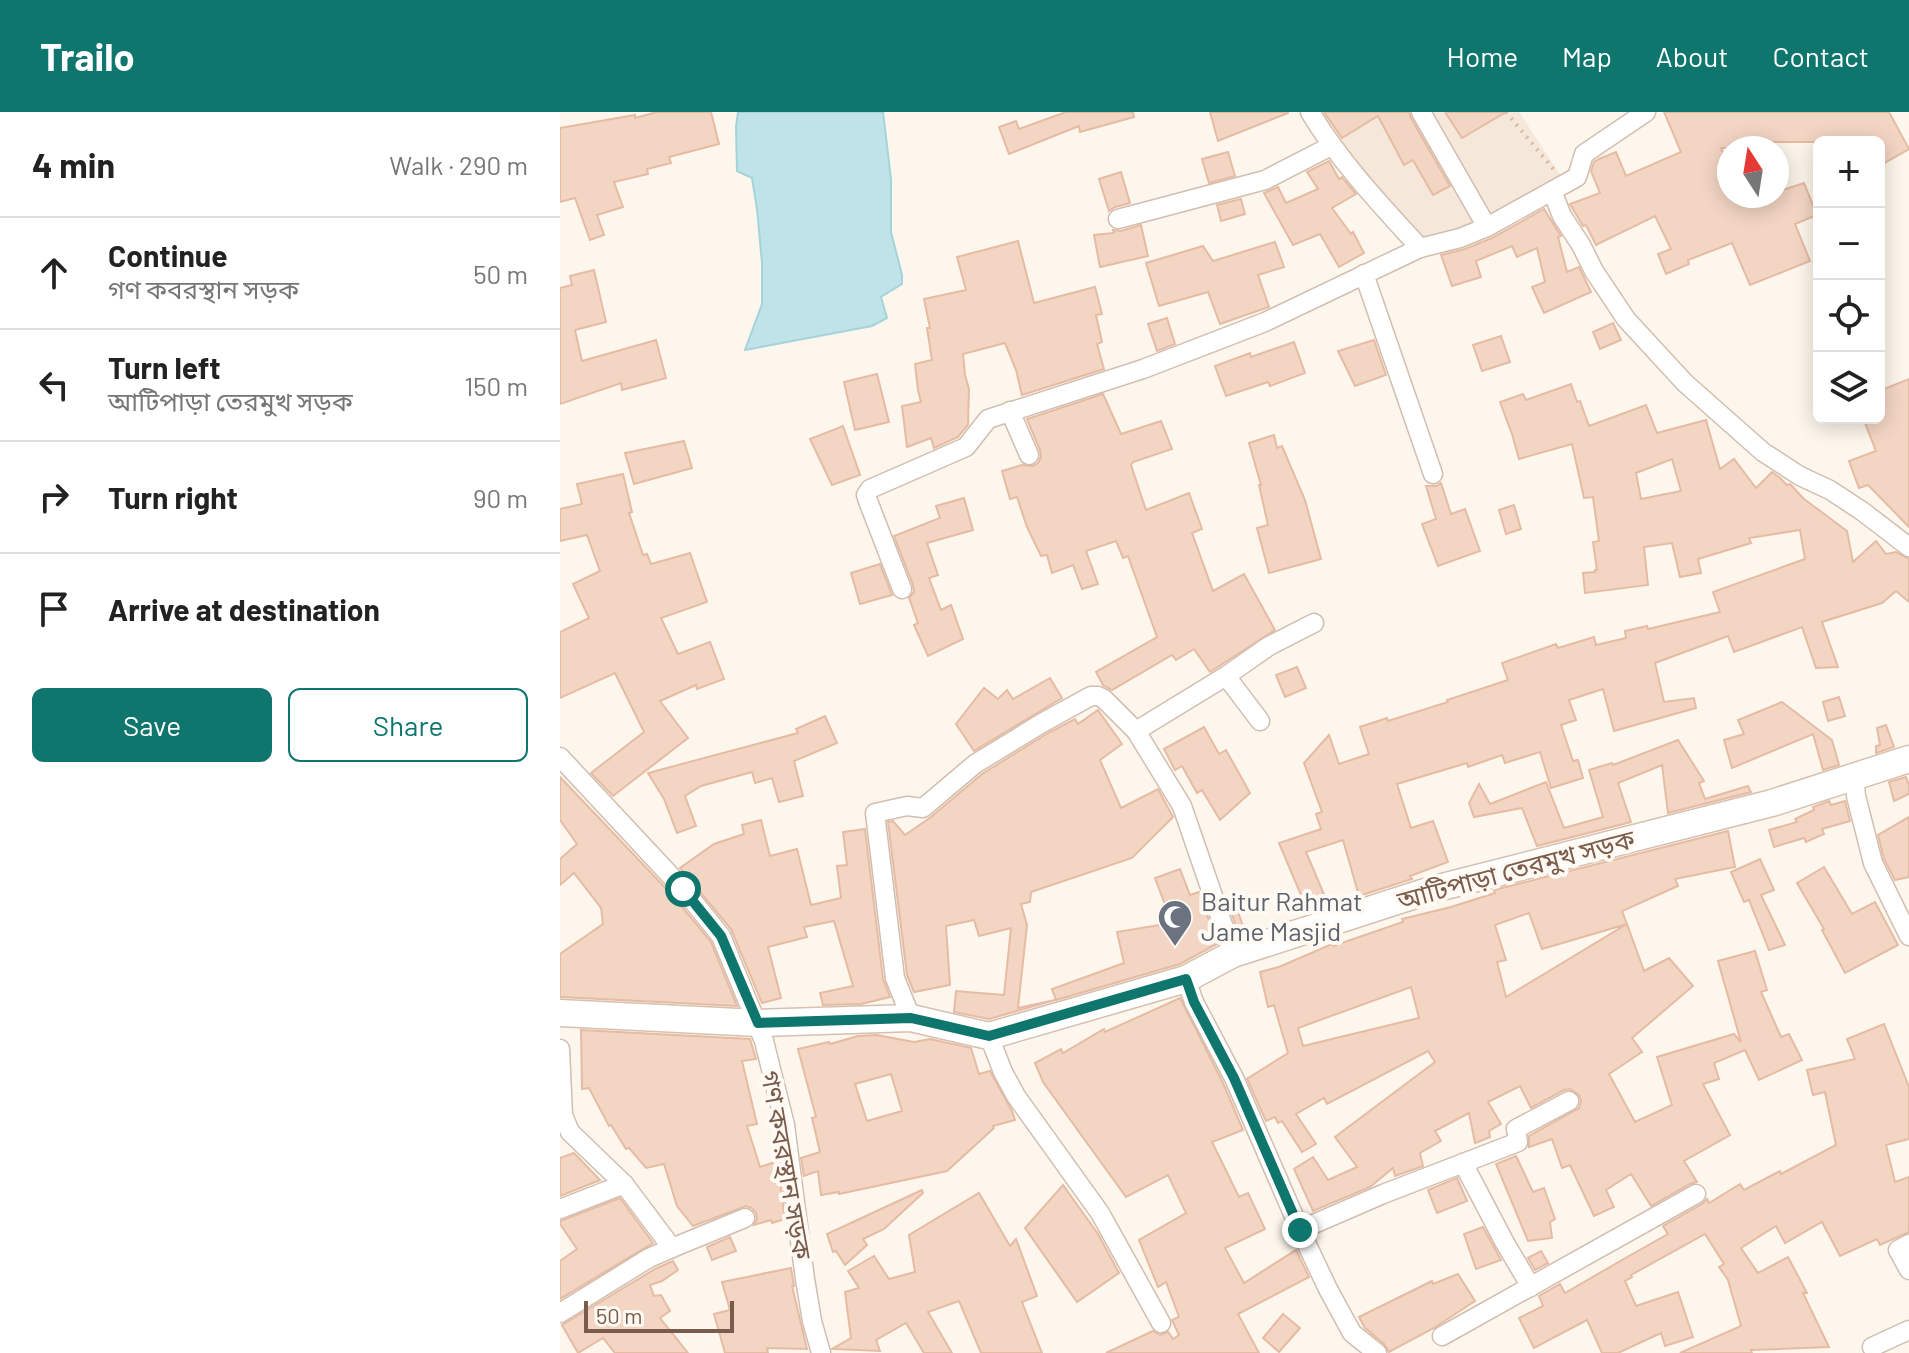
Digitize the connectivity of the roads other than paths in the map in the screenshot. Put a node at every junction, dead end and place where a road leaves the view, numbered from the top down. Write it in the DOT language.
graph roads {
  1 [pos="1310,112"];
  2 [pos="1421,112"];
  3 [pos="1646,112"];
  4 [pos="1331,146"];
  5 [pos="1552,191"];
  6 [pos="1118,219"];
  7 [pos="1487,227"];
  8 [pos="1420,248"];
  9 [pos="1364,274"];
  10 [pos="1010,411"];
  11 [pos="1029,455"];
  12 [pos="1433,474"];
  13 [pos="1909,547"];
  14 [pos="902,589"];
  15 [pos="1314,623"];
  16 [pos="1226,676"];
  17 [pos="1260,721"];
  18 [pos="1136,731"];
  19 [pos="560,757"];
  20 [pos="1909,759"];
  21 [pos="1854,777"];
  22 [pos="1909,936"];
  23 [pos="1233,954"];
  24 [pos="1186,979"];
  25 [pos="560,1013"];
  26 [pos="911,1018"];
  27 [pos="758,1023"];
  28 [pos="989,1036"];
  29 [pos="560,1049"];
  30 [pos="1569,1101"];
  31 [pos="1463,1163"];
  32 [pos="624,1184"];
  33 [pos="1696,1194"];
  34 [pos="560,1209"];
  35 [pos="745,1218"];
  36 [pos="1300,1230"];
  37 [pos="1909,1244"];
  38 [pos="672,1248"];
  39 [pos="1909,1270"];
  40 [pos="1531,1287"];
  41 [pos="560,1313"];
  42 [pos="1161,1323"];
  43 [pos="1909,1330"];
  44 [pos="1442,1336"];
  45 [pos="1872,1347"];
  46 [pos="821,1353"];
  47 [pos="1377,1353"];
  1 -- 4 [label="street"];
  2 -- 7 [label="street"];
  3 -- 5 [label="street"];
  4 -- 6 [label="street"];
  4 -- 8 [label="street"];
  5 -- 7 [label="street"];
  5 -- 13 [label="street"];
  7 -- 8 [label="street"];
  8 -- 9 [label="street"];
  9 -- 10 [label="street"];
  9 -- 12 [label="street"];
  10 -- 11 [label="street"];
  10 -- 14 [label="street"];
  15 -- 16 [label="street"];
  16 -- 17 [label="street"];
  16 -- 18 [label="street"];
  18 -- 23 [label="street"];
  18 -- 26 [label="street"];
  19 -- 27 [label="street, গণ কবরস্থান সড়ক"];
  20 -- 21 [label="main road, আটিপাড়া তেরমুখ সড়ক"];
  21 -- 22 [label="street"];
  21 -- 23 [label="main road, আটিপাড়া তেরমুখ সড়ক"];
  23 -- 24 [label="main road, আটিপাড়া তেরমুখ সড়ক"];
  24 -- 28 [label="main road, আটিপাড়া তেরমুখ সড়ক"];
  24 -- 36 [label="street"];
  25 -- 27 [label="main road, আটিপাড়া তেরমুখ সড়ক"];
  26 -- 27 [label="main road, আটিপাড়া তেরমুখ সড়ক"];
  26 -- 28 [label="main road, আটিপাড়া তেরমুখ সড়ক"];
  27 -- 46 [label="street, গণ কবরস্থান সড়ক"];
  28 -- 42 [label="street"];
  29 -- 32 [label="street"];
  30 -- 31 [label="street"];
  31 -- 36 [label="street"];
  31 -- 40 [label="street"];
  32 -- 34 [label="street"];
  32 -- 38 [label="street"];
  33 -- 40 [label="street"];
  35 -- 38 [label="street"];
  36 -- 47 [label="street"];
  37 -- 39 [label="street"];
  38 -- 41 [label="street"];
  40 -- 44 [label="street"];
  43 -- 45 [label="street"];
}
